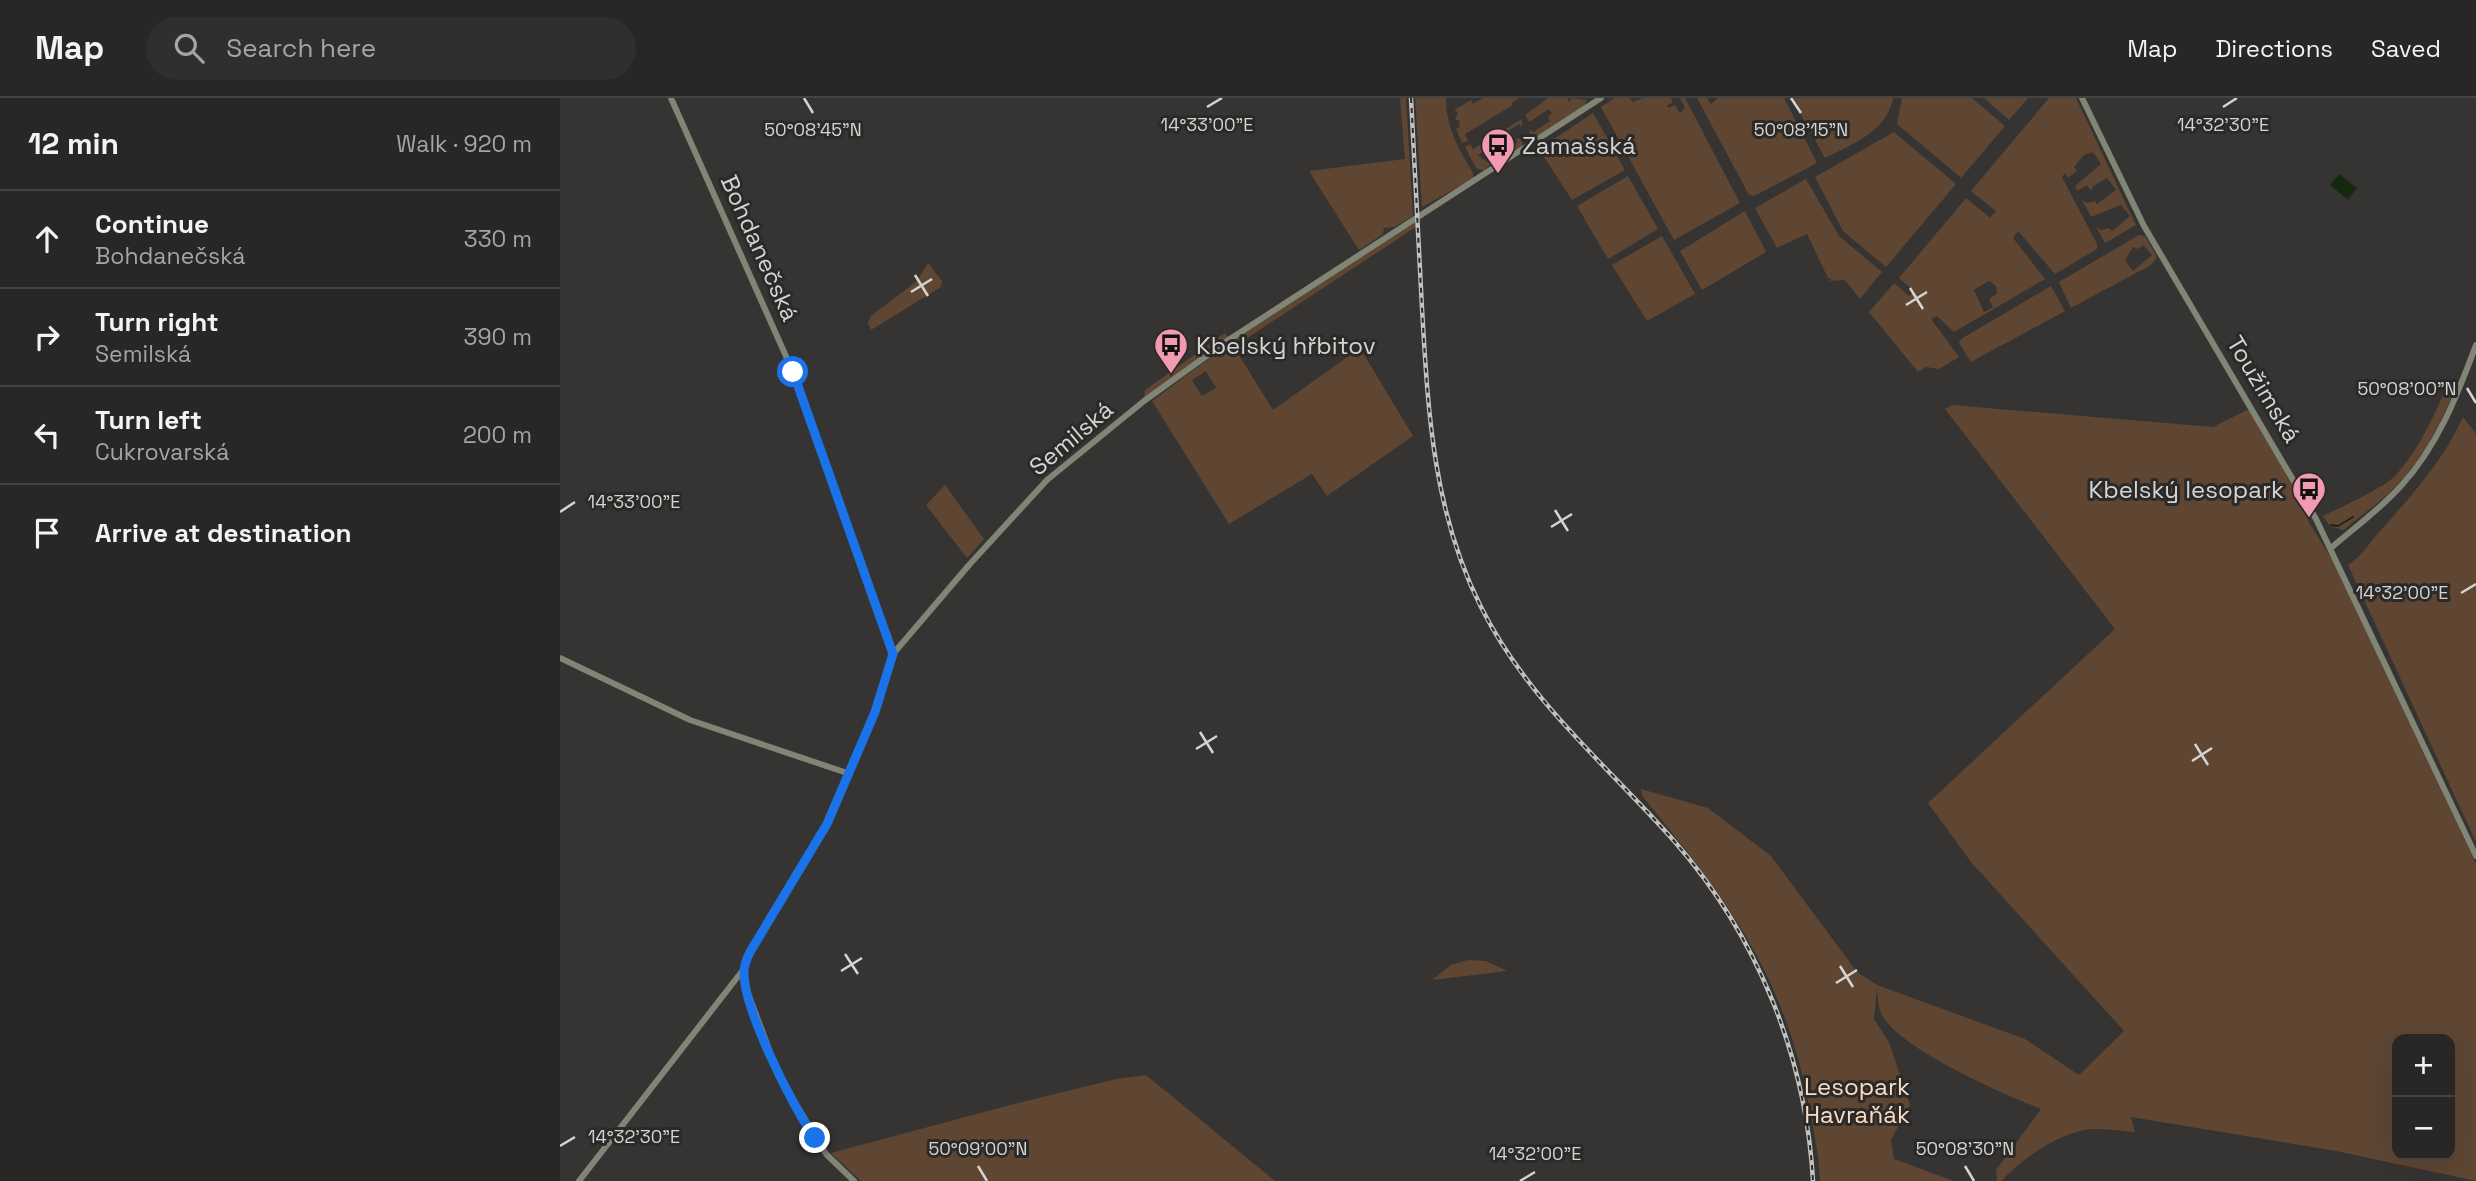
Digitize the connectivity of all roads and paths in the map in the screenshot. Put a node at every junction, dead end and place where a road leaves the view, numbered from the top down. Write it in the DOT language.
graph roads {
  1 [pos="671,98"];
  2 [pos="1601,98"];
  3 [pos="2082,98"];
  4 [pos="2476,345"];
  5 [pos="2331,548"];
  6 [pos="893,654"];
  7 [pos="560,658"];
  8 [pos="850,774"];
  9 [pos="2476,856"];
  10 [pos="743,970"];
  11 [pos="579,1181"];
  12 [pos="854,1181"];
  1 -- 6 [label="street, Bohdanečská"];
  2 -- 6 [label="street, Semilská"];
  3 -- 5 [label="street, Toužimská"];
  4 -- 5 [label="street"];
  5 -- 9 [label="street, Toužimská"];
  6 -- 8 [label="street, Semilská"];
  7 -- 8 [label="street"];
  8 -- 10 [label="street, Semilská"];
  10 -- 11 [label="street, Semilská"];
  10 -- 12 [label="street"];
}
